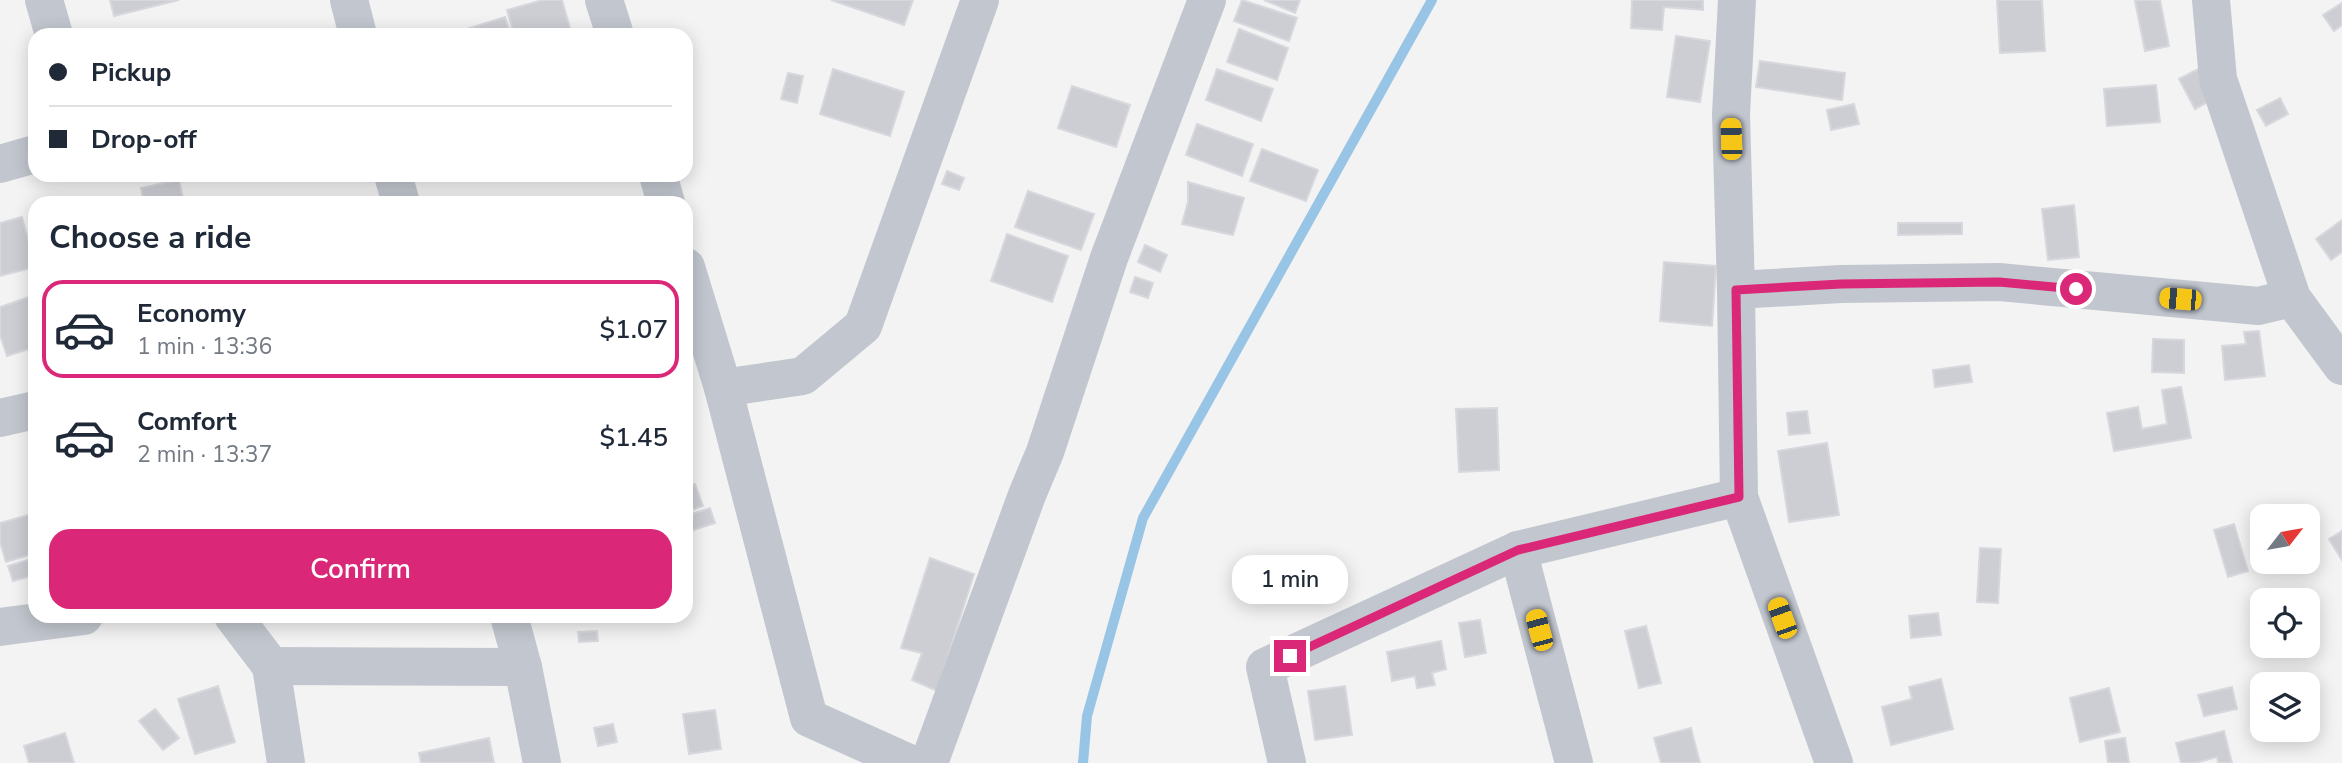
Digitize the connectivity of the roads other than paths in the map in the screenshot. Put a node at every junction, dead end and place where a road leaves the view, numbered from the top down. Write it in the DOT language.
graph roads {
  1 [pos="44,0"];
  2 [pos="349,0"];
  3 [pos="604,0"];
  4 [pos="980,0"];
  5 [pos="1207,0"];
  6 [pos="1737,0"];
  7 [pos="2211,0"];
  8 [pos="52,28"];
  9 [pos="356,28"];
  10 [pos="613,28"];
  11 [pos="28,155"];
  12 [pos="0,164"];
  13 [pos="693,290"];
  14 [pos="1736,290"];
  15 [pos="2292,298"];
  16 [pos="2342,366"];
  17 [pos="723,388"];
  18 [pos="28,412"];
  19 [pos="0,418"];
  20 [pos="1739,497"];
  21 [pos="1518,550"];
  22 [pos="31,623"];
  23 [pos="238,623"];
  24 [pos="511,623"];
  25 [pos="0,627"];
  26 [pos="271,666"];
  27 [pos="523,667"];
  28 [pos="286,763"];
  29 [pos="542,763"];
  30 [pos="909,763"];
  31 [pos="929,763"];
  32 [pos="1287,763"];
  33 [pos="1574,763"];
  34 [pos="1834,763"];
  1 -- 8 [label="street"];
  2 -- 9 [label="street"];
  3 -- 10 [label="street"];
  4 -- 17 [label="street"];
  5 -- 31 [label="street"];
  6 -- 14 [label="street"];
  7 -- 15 [label="street"];
  11 -- 12 [label="street"];
  13 -- 17 [label="street"];
  14 -- 15 [label="street"];
  14 -- 20 [label="street"];
  15 -- 16 [label="street"];
  17 -- 30 [label="street"];
  18 -- 19 [label="street"];
  20 -- 21 [label="street"];
  20 -- 34 [label="street"];
  21 -- 32 [label="street"];
  21 -- 33 [label="street"];
  22 -- 25 [label="street"];
  23 -- 26 [label="street"];
  24 -- 27 [label="street"];
  26 -- 27 [label="street"];
  26 -- 28 [label="street"];
  27 -- 29 [label="street"];
}
